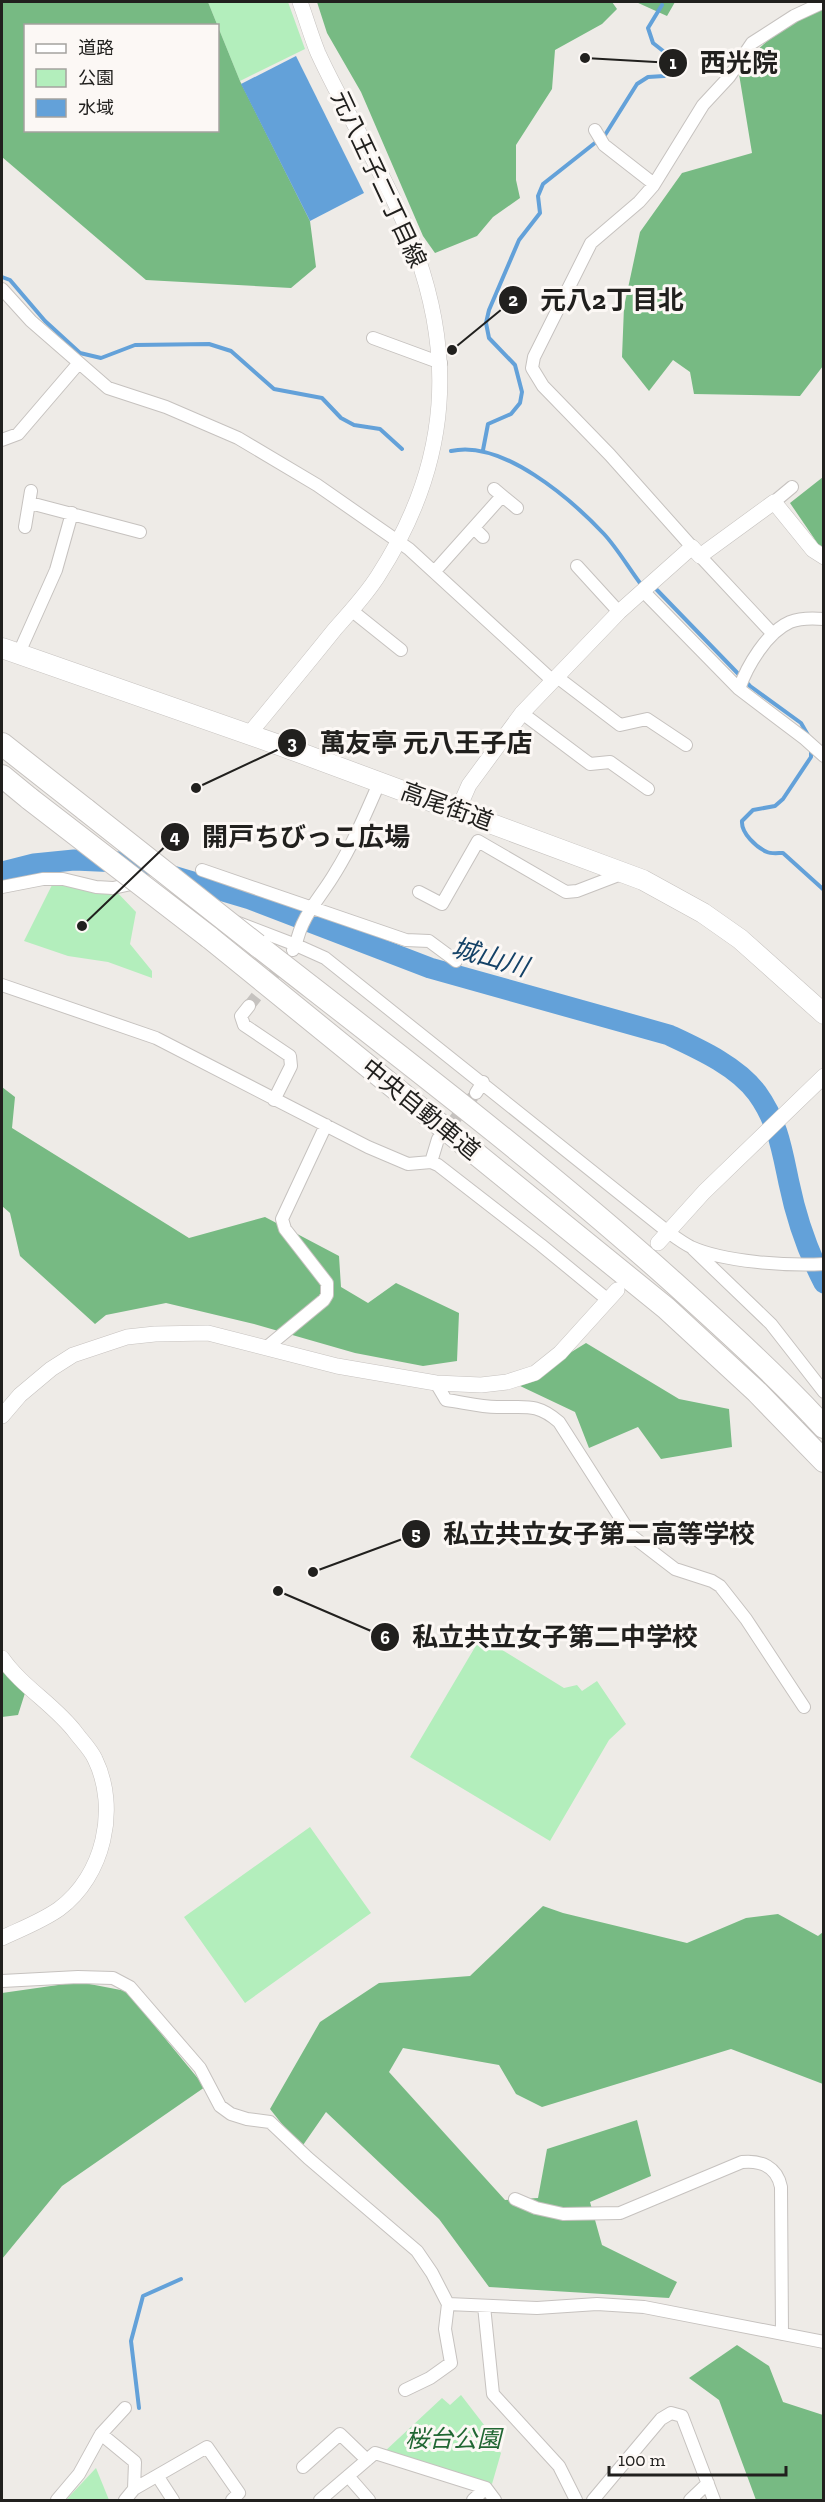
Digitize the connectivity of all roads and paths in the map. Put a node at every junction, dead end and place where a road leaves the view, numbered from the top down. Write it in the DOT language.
graph roads {
  1 [pos="300,2"];
  2 [pos="824,2"];
  3 [pos="599,136"];
  4 [pos="654,184"];
  5 [pos="2,289"];
  6 [pos="373,338"];
  7 [pos="441,363"];
  8 [pos="78,364"];
  9 [pos="2,440"];
  10 [pos="792,487"];
  11 [pos="774,502"];
  12 [pos="516,508"];
  13 [pos="72,513"];
  14 [pos="25,527"];
  15 [pos="474,528"];
  16 [pos="140,532"];
  17 [pos="483,537"];
  18 [pos="397,543"];
  19 [pos="696,551"];
  20 [pos="824,557"];
  21 [pos="577,567"];
  22 [pos="435,571"];
  23 [pos="643,591"];
  24 [pos="351,610"];
  25 [pos="620,612"];
  26 [pos="824,619"];
  27 [pos="773,634"];
  28 [pos="401,650"];
  29 [pos="10,651"];
  30 [pos="555,679"];
  31 [pos="741,682"];
  32 [pos="522,713"];
  33 [pos="249,734"];
  34 [pos="2,744"];
  35 [pos="686,745"];
  36 [pos="821,753"];
  37 [pos="2,776"];
  38 [pos="380,781"];
  39 [pos="648,789"];
  40 [pos="458,810"];
  41 [pos="202,870"];
  42 [pos="625,873"];
  43 [pos="2,887"];
  44 [pos="419,892"];
  45 [pos="308,911"];
  46 [pos="295,944"];
  47 [pos="456,961"];
  48 [pos="2,985"];
  49 [pos="249,1006"];
  50 [pos="824,1014"];
  51 [pos="824,1076"];
  52 [pos="274,1100"];
  53 [pos="326,1125"];
  54 [pos="438,1139"];
  55 [pos="431,1162"];
  56 [pos="663,1238"];
  57 [pos="690,1247"];
  58 [pos="824,1264"];
  59 [pos="613,1295"];
  60 [pos="267,1347"];
  61 [pos="436,1383"];
  62 [pos="824,1392"];
  63 [pos="2,1416"];
  64 [pos="824,1427"];
  65 [pos="824,1461"];
  66 [pos="2,1658"];
  67 [pos="804,1707"];
  68 [pos="2,1938"];
  69 [pos="2,1981"];
  70 [pos="515,2199"];
  71 [pos="448,2304"];
  72 [pos="484,2306"];
  73 [pos="782,2334"];
  74 [pos="824,2342"];
  75 [pos="405,2390"];
  76 [pos="125,2408"];
  77 [pos="102,2434"];
  78 [pos="367,2460"];
  79 [pos="303,2467"];
  80 [pos="348,2476"];
  81 [pos="158,2477"];
  82 [pos="708,2483"];
  83 [pos="486,2488"];
  84 [pos="134,2489"];
  85 [pos="57,2500"];
  86 [pos="125,2500"];
  87 [pos="173,2500"];
  88 [pos="232,2500"];
  89 [pos="320,2500"];
  90 [pos="369,2500"];
  91 [pos="473,2500"];
  92 [pos="495,2500"];
  93 [pos="576,2500"];
  94 [pos="593,2500"];
  95 [pos="690,2500"];
  96 [pos="714,2500"];
  1 -- 7 [label="street, 元八王子二丁目線"];
  2 -- 4 [label="street"];
  3 -- 4 [label="street"];
  4 -- 19 [label="street"];
  5 -- 8 [label="street"];
  6 -- 7 [label="street"];
  7 -- 18 [label="street, 元八王子二丁目線"];
  8 -- 9 [label="street"];
  8 -- 18 [label="street"];
  10 -- 11 [label="street"];
  11 -- 19 [label="street"];
  11 -- 20 [label="street"];
  12 -- 15 [label="street"];
  13 -- 14 [label="street"];
  13 -- 16 [label="street"];
  13 -- 29 [label="street"];
  15 -- 17 [label="street"];
  15 -- 22 [label="street"];
  18 -- 22 [label="street"];
  18 -- 24 [label="street, 元八王子二丁目線"];
  19 -- 23 [label="street"];
  19 -- 27 [label="street"];
  21 -- 25 [label="street"];
  22 -- 30 [label="street"];
  23 -- 25 [label="street"];
  23 -- 31 [label="street"];
  24 -- 28 [label="street"];
  24 -- 33 [label="street, 元八王子二丁目線"];
  25 -- 30 [label="street"];
  26 -- 27 [label="street"];
  27 -- 31 [label="street"];
  29 -- 33 [label="main road, 高尾街道"];
  30 -- 32 [label="street"];
  30 -- 35 [label="street"];
  31 -- 36 [label="street"];
  32 -- 39 [label="street"];
  32 -- 40 [label="street"];
  33 -- 38 [label="main road, 高尾街道"];
  34 -- 64 [label="highway, 中央自動車道, bridge"];
  37 -- 65 [label="highway, 中央自動車道, bridge"];
  38 -- 40 [label="main road, 高尾街道"];
  38 -- 45 [label="street"];
  40 -- 42 [label="main road, 高尾街道"];
  41 -- 45 [label="street"];
  42 -- 44 [label="street"];
  42 -- 50 [label="main road, 高尾街道"];
  43 -- 46 [label="street"];
  45 -- 46 [label="street"];
  45 -- 47 [label="street"];
  46 -- 56 [label="street"];
  48 -- 52 [label="street"];
  49 -- 52 [label="street"];
  51 -- 56 [label="street"];
  52 -- 53 [label="street"];
  53 -- 55 [label="street"];
  53 -- 60 [label="street"];
  54 -- 55 [label="street"];
  55 -- 59 [label="street"];
  56 -- 57 [label="street"];
  57 -- 58 [label="street"];
  57 -- 62 [label="street"];
  59 -- 61 [label="street"];
  60 -- 61 [label="street"];
  60 -- 63 [label="street"];
  61 -- 67 [label="street"];
  66 -- 68 [label="street"];
  69 -- 71 [label="street"];
  70 -- 73 [label="street"];
  71 -- 72 [label="street"];
  71 -- 75 [label="street"];
  72 -- 73 [label="street"];
  72 -- 93 [label="street"];
  73 -- 74 [label="street"];
  76 -- 77 [label="street"];
  77 -- 84 [label="street"];
  77 -- 85 [label="street"];
  78 -- 79 [label="street"];
  78 -- 80 [label="street"];
  78 -- 83 [label="street"];
  80 -- 89 [label="street"];
  80 -- 90 [label="street"];
  81 -- 84 [label="street"];
  81 -- 87 [label="street"];
  81 -- 88 [label="street"];
  82 -- 94 [label="street"];
  82 -- 95 [label="street"];
  82 -- 96 [label="street"];
  83 -- 91 [label="street"];
  83 -- 92 [label="street"];
  84 -- 86 [label="street"];
}
